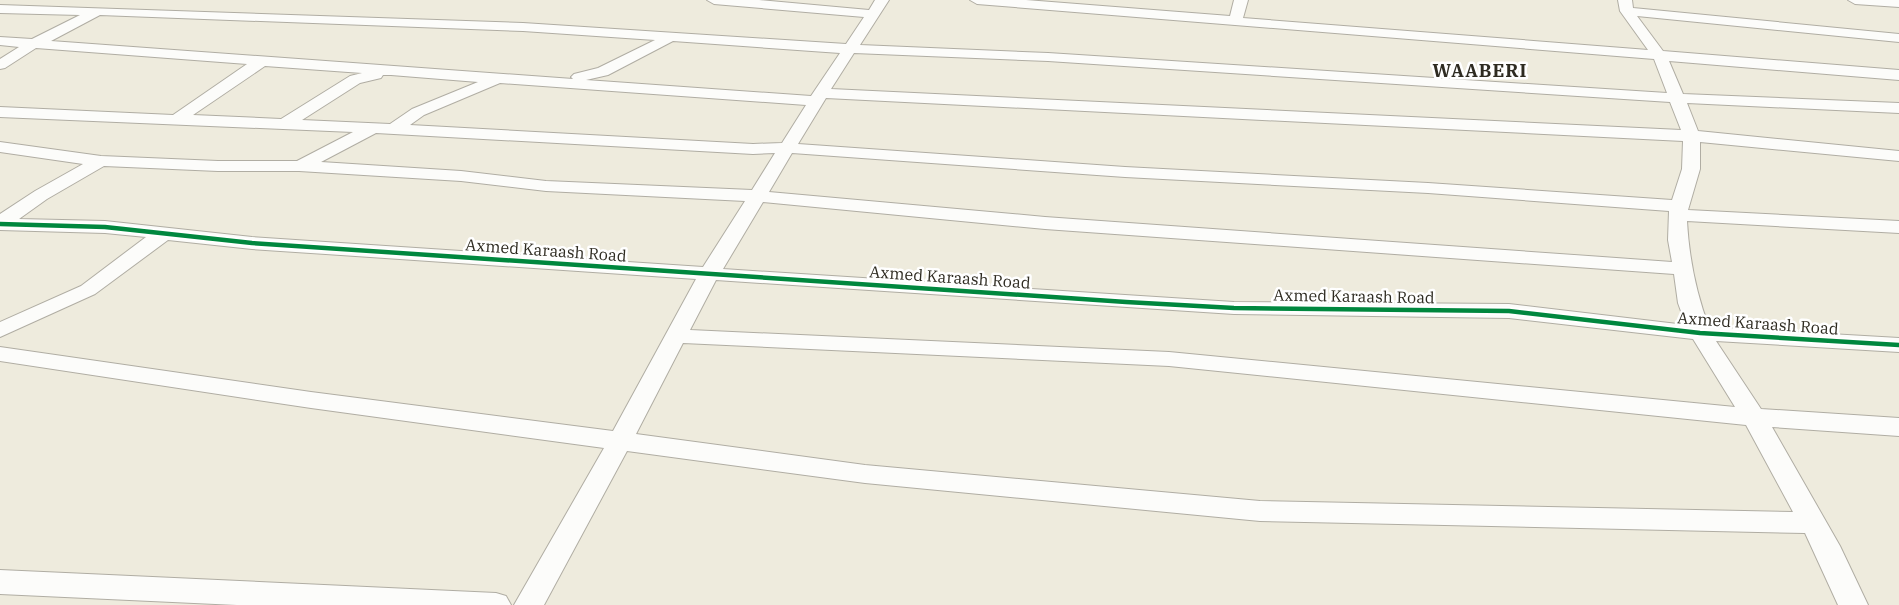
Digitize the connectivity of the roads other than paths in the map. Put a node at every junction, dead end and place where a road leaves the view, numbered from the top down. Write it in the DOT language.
graph roads {
  1 [pos="117,0"];
  2 [pos="714,0"];
  3 [pos="977,0"];
  4 [pos="1241,0"];
  5 [pos="1855,0"];
  6 [pos="1899,4"];
  7 [pos="1626,5"];
  8 [pos="877,7"];
  9 [pos="0,9"];
  10 [pos="99,11"];
  11 [pos="1235,22"];
  12 [pos="670,38"];
  13 [pos="1899,38"];
  14 [pos="0,41"];
  15 [pos="33,44"];
  16 [pos="851,49"];
  17 [pos="1660,57"];
  18 [pos="262,61"];
  19 [pos="0,65"];
  20 [pos="391,71"];
  21 [pos="1899,75"];
  22 [pos="500,78"];
  23 [pos="559,82"];
  24 [pos="818,97"];
  25 [pos="1677,98"];
  26 [pos="1899,108"];
  27 [pos="0,112"];
  28 [pos="176,120"];
  29 [pos="285,124"];
  30 [pos="373,128"];
  31 [pos="393,129"];
  32 [pos="1692,136"];
  33 [pos="0,147"];
  34 [pos="787,148"];
  35 [pos="1899,156"];
  36 [pos="101,161"];
  37 [pos="300,166"];
  38 [pos="757,196"];
  39 [pos="1679,210"];
  40 [pos="0,223"];
  41 [pos="1899,227"];
  42 [pos="164,233"];
  43 [pos="1684,269"];
  44 [pos="709,274"];
  45 [pos="0,330"];
  46 [pos="1700,333"];
  47 [pos="676,336"];
  48 [pos="1899,345"];
  49 [pos="0,354"];
  50 [pos="1754,417"];
  51 [pos="1899,427"];
  52 [pos="620,441"];
  53 [pos="1813,522"];
  54 [pos="0,582"];
  55 [pos="496,605"];
  56 [pos="529,605"];
  57 [pos="1853,605"];
  1 -- 10 [label="street"];
  2 -- 8 [label="street"];
  3 -- 11 [label="street"];
  4 -- 11 [label="street"];
  5 -- 6 [label="street"];
  7 -- 13 [label="street"];
  7 -- 17 [label="street"];
  8 -- 16 [label="street"];
  9 -- 10 [label="street"];
  10 -- 12 [label="street"];
  10 -- 15 [label="street"];
  11 -- 17 [label="street"];
  12 -- 16 [label="street"];
  12 -- 23 [label="street"];
  14 -- 15 [label="street"];
  15 -- 18 [label="street"];
  15 -- 19 [label="street"];
  16 -- 24 [label="street"];
  16 -- 25 [label="street"];
  17 -- 21 [label="street"];
  17 -- 25 [label="street"];
  18 -- 20 [label="street"];
  18 -- 28 [label="street"];
  20 -- 22 [label="street"];
  20 -- 29 [label="street"];
  22 -- 23 [label="street"];
  22 -- 31 [label="street"];
  23 -- 24 [label="street"];
  24 -- 32 [label="street"];
  24 -- 34 [label="street"];
  25 -- 26 [label="street"];
  25 -- 32 [label="street"];
  27 -- 28 [label="street"];
  28 -- 29 [label="street"];
  29 -- 30 [label="street"];
  30 -- 31 [label="street"];
  30 -- 37 [label="street"];
  31 -- 34 [label="street"];
  32 -- 35 [label="street"];
  32 -- 39 [label="street"];
  33 -- 36 [label="street"];
  34 -- 38 [label="street"];
  34 -- 39 [label="street"];
  36 -- 37 [label="street"];
  36 -- 40 [label="street"];
  37 -- 38 [label="street"];
  38 -- 43 [label="street"];
  38 -- 44 [label="street"];
  39 -- 41 [label="street"];
  39 -- 43 [label="street"];
  40 -- 42 [label="street, Axmed Karaash Road"];
  42 -- 44 [label="street, Axmed Karaash Road"];
  42 -- 45 [label="street"];
  43 -- 46 [label="street"];
  44 -- 46 [label="street, Axmed Karaash Road"];
  44 -- 47 [label="street"];
  46 -- 48 [label="street, Axmed Karaash Road"];
  46 -- 50 [label="street"];
  47 -- 50 [label="street"];
  47 -- 52 [label="street"];
  49 -- 52 [label="street"];
  50 -- 51 [label="street"];
  50 -- 53 [label="street"];
  52 -- 53 [label="street"];
  52 -- 56 [label="street"];
  53 -- 57 [label="street"];
  54 -- 55 [label="street"];
}
